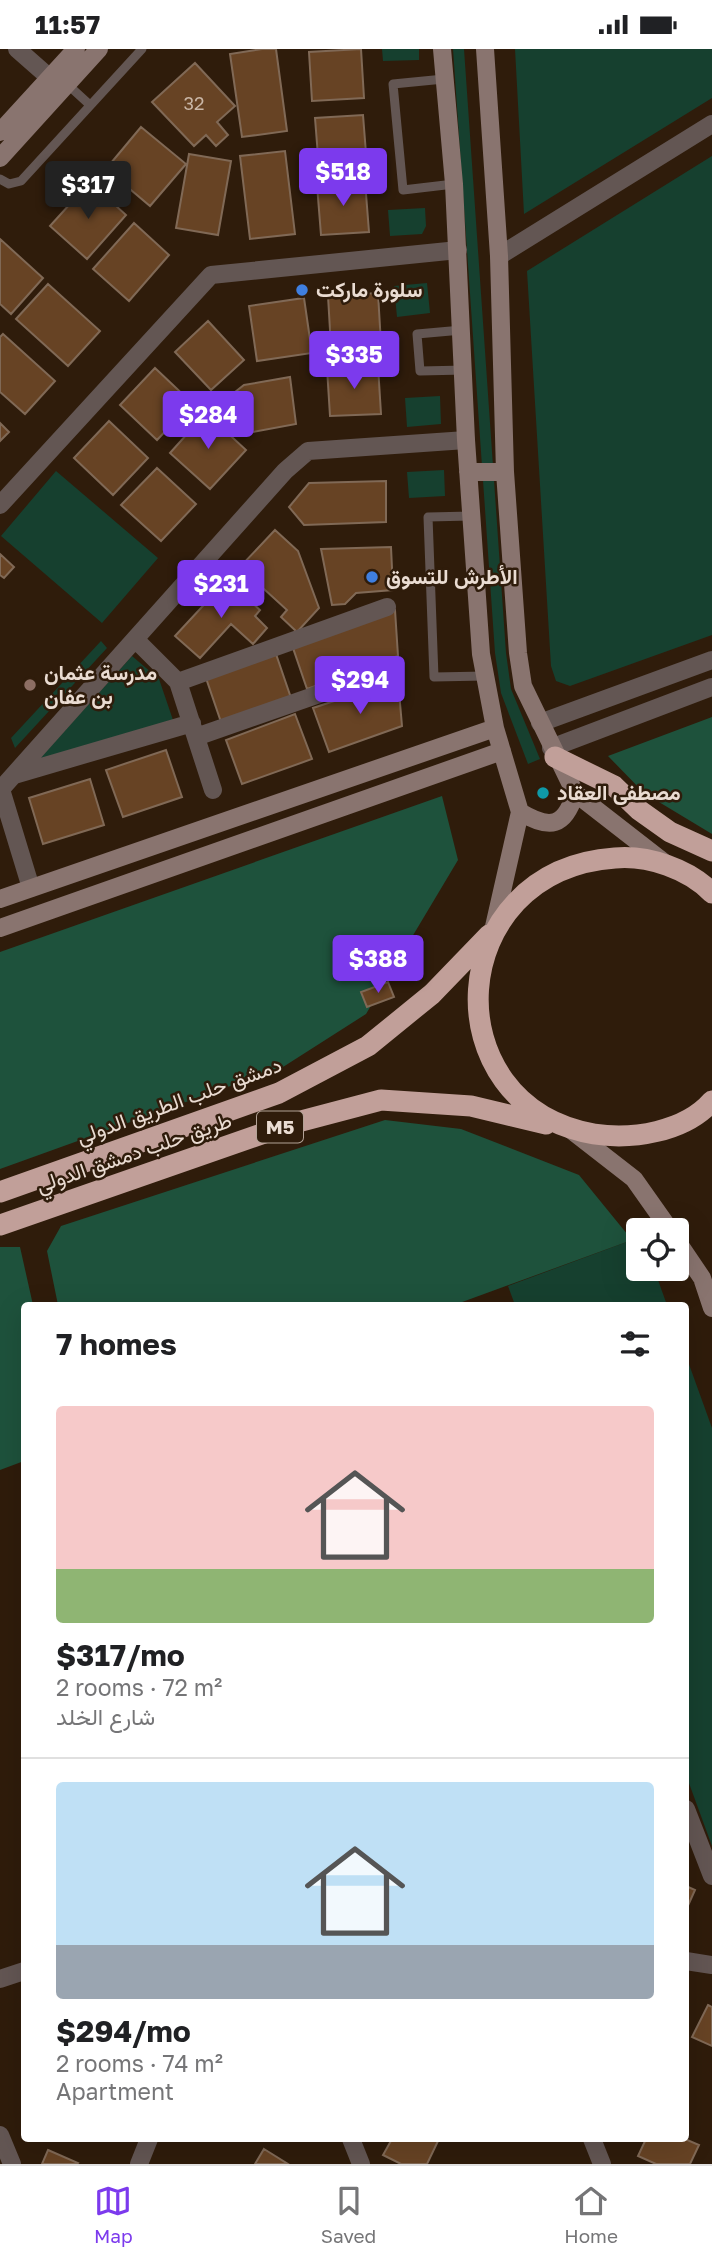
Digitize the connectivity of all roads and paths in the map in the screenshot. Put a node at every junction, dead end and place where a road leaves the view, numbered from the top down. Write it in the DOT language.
graph roads {
  1 [pos="17,49"];
  2 [pos="76,49"];
  3 [pos="99,49"];
  4 [pos="142,49"];
  5 [pos="442,49"];
  6 [pos="485,49"];
  7 [pos="444,79"];
  8 [pos="59,81"];
  9 [pos="90,105"];
  10 [pos="712,124"];
  11 [pos="0,132"];
  12 [pos="0,158"];
  13 [pos="0,179"];
  14 [pos="454,184"];
  15 [pos="458,250"];
  16 [pos="499,256"];
  17 [pos="462,330"];
  18 [pos="465,370"];
  19 [pos="466,439"];
  20 [pos="468,473"];
  21 [pos="505,473"];
  22 [pos="0,505"];
  23 [pos="471,516"];
  24 [pos="387,607"];
  25 [pos="135,639"];
  26 [pos="712,660"];
  27 [pos="394,669"];
  28 [pos="485,676"];
  29 [pos="178,682"];
  30 [pos="712,687"];
  31 [pos="540,723"];
  32 [pos="495,728"];
  33 [pos="194,730"];
  34 [pos="502,751"];
  35 [pos="553,752"];
  36 [pos="5,783"];
  37 [pos="213,790"];
  38 [pos="575,793"];
  39 [pos="520,813"];
  40 [pos="712,851"];
  41 [pos="669,866"];
  42 [pos="712,875"];
  43 [pos="31,888"];
  44 [pos="712,893"];
  45 [pos="0,899"];
  46 [pos="0,928"];
  47 [pos="493,931"];
  48 [pos="712,1101"];
  49 [pos="571,1130"];
  50 [pos="0,1192"];
  51 [pos="662,1218"];
  52 [pos="0,1225"];
  53 [pos="689,1259"];
  54 [pos="712,1308"];
  55 [pos="689,1817"];
  56 [pos="712,1876"];
  57 [pos="689,1961"];
  58 [pos="712,1965"];
  59 [pos="21,1972"];
  60 [pos="0,1979"];
  61 [pos="0,2135"];
  62 [pos="148,2142"];
  63 [pos="352,2142"];
  64 [pos="593,2142"];
  65 [pos="12,2164"];
  66 [pos="139,2164"];
  67 [pos="361,2164"];
  68 [pos="602,2164"];
  1 -- 8 [label="street"];
  2 -- 8 [label="main road"];
  3 -- 8 [label="main road"];
  4 -- 9 [label="lane"];
  5 -- 7 [label="main road"];
  6 -- 16 [label="main road"];
  7 -- 14 [label="main road"];
  7 -- 14 [label="lane"];
  8 -- 9 [label="lane"];
  8 -- 11 [label="main road"];
  8 -- 12 [label="main road"];
  9 -- 13 [label="lane"];
  10 -- 16 [label="street"];
  14 -- 15 [label="main road"];
  15 -- 17 [label="main road"];
  15 -- 22 [label="street"];
  16 -- 21 [label="main road"];
  17 -- 18 [label="main road"];
  17 -- 18 [label="lane"];
  18 -- 19 [label="main road"];
  19 -- 20 [label="main road"];
  19 -- 25 [label="street"];
  20 -- 21 [label="main road"];
  20 -- 23 [label="main road"];
  21 -- 31 [label="main road"];
  23 -- 28 [label="main road"];
  23 -- 28 [label="lane"];
  24 -- 29 [label="street"];
  25 -- 29 [label="street"];
  25 -- 36 [label="street"];
  26 -- 31 [label="street"];
  27 -- 33 [label="street"];
  28 -- 32 [label="main road"];
  29 -- 33 [label="street"];
  30 -- 35 [label="street"];
  31 -- 35 [label="main road"];
  32 -- 34 [label="main road"];
  32 -- 43 [label="main road"];
  33 -- 36 [label="street"];
  33 -- 37 [label="street"];
  34 -- 39 [label="main road"];
  34 -- 46 [label="main road"];
  35 -- 38 [label="main road"];
  35 -- 40 [label="highway"];
  36 -- 43 [label="street"];
  38 -- 39 [label="main road"];
  38 -- 41 [label="main road"];
  39 -- 47 [label="main road"];
  41 -- 42 [label="highway"];
  41 -- 44 [label="highway"];
  41 -- 47 [label="highway"];
  43 -- 45 [label="main road"];
  47 -- 49 [label="highway"];
  47 -- 50 [label="highway, دمشق حلب الطريق الدولي / M5"];
  48 -- 49 [label="highway, طريق حلب دمشق الدولي"];
  49 -- 51 [label="main road"];
  49 -- 52 [label="highway, طريق حلب دمشق الدولي / M5"];
  53 -- 54 [label="main road"];
  55 -- 56 [label="street"];
  57 -- 58 [label="street"];
  59 -- 60 [label="street"];
  61 -- 65 [label="street"];
  62 -- 66 [label="street"];
  63 -- 67 [label="street"];
  64 -- 68 [label="street"];
}
